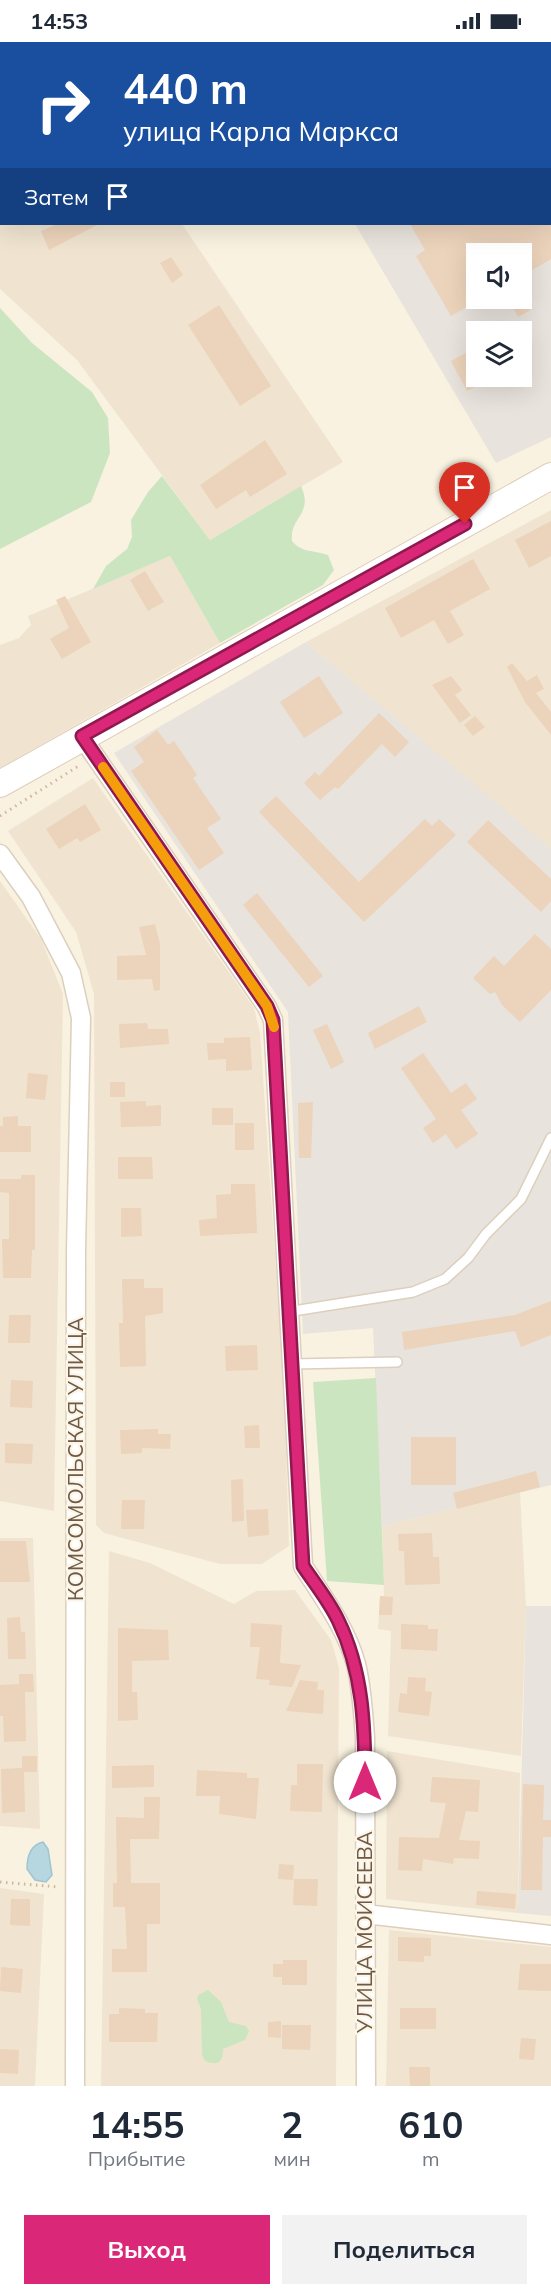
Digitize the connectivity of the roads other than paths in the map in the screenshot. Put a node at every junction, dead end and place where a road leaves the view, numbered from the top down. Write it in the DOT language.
graph roads {
  1 [pos="551,476"];
  2 [pos="82,736"];
  3 [pos="0,784"];
  4 [pos="0,854"];
  5 [pos="551,1138"];
  6 [pos="287,1312"];
  7 [pos="398,1362"];
  8 [pos="291,1364"];
  9 [pos="365,1914"];
  10 [pos="551,1935"];
  11 [pos="75,2086"];
  12 [pos="366,2086"];
  1 -- 2 [label="street"];
  2 -- 3 [label="street"];
  2 -- 6 [label="street, УЛИЦА МОИСЕЕВА"];
  4 -- 11 [label="street, КОМСОМОЛЬСКАЯ УЛИЦА"];
  5 -- 6 [label="lane"];
  6 -- 8 [label="street, УЛИЦА МОИСЕЕВА"];
  7 -- 8 [label="lane"];
  8 -- 9 [label="street, УЛИЦА МОИСЕЕВА"];
  9 -- 10 [label="street"];
  9 -- 12 [label="street, УЛИЦА МОИСЕЕВА"];
}
